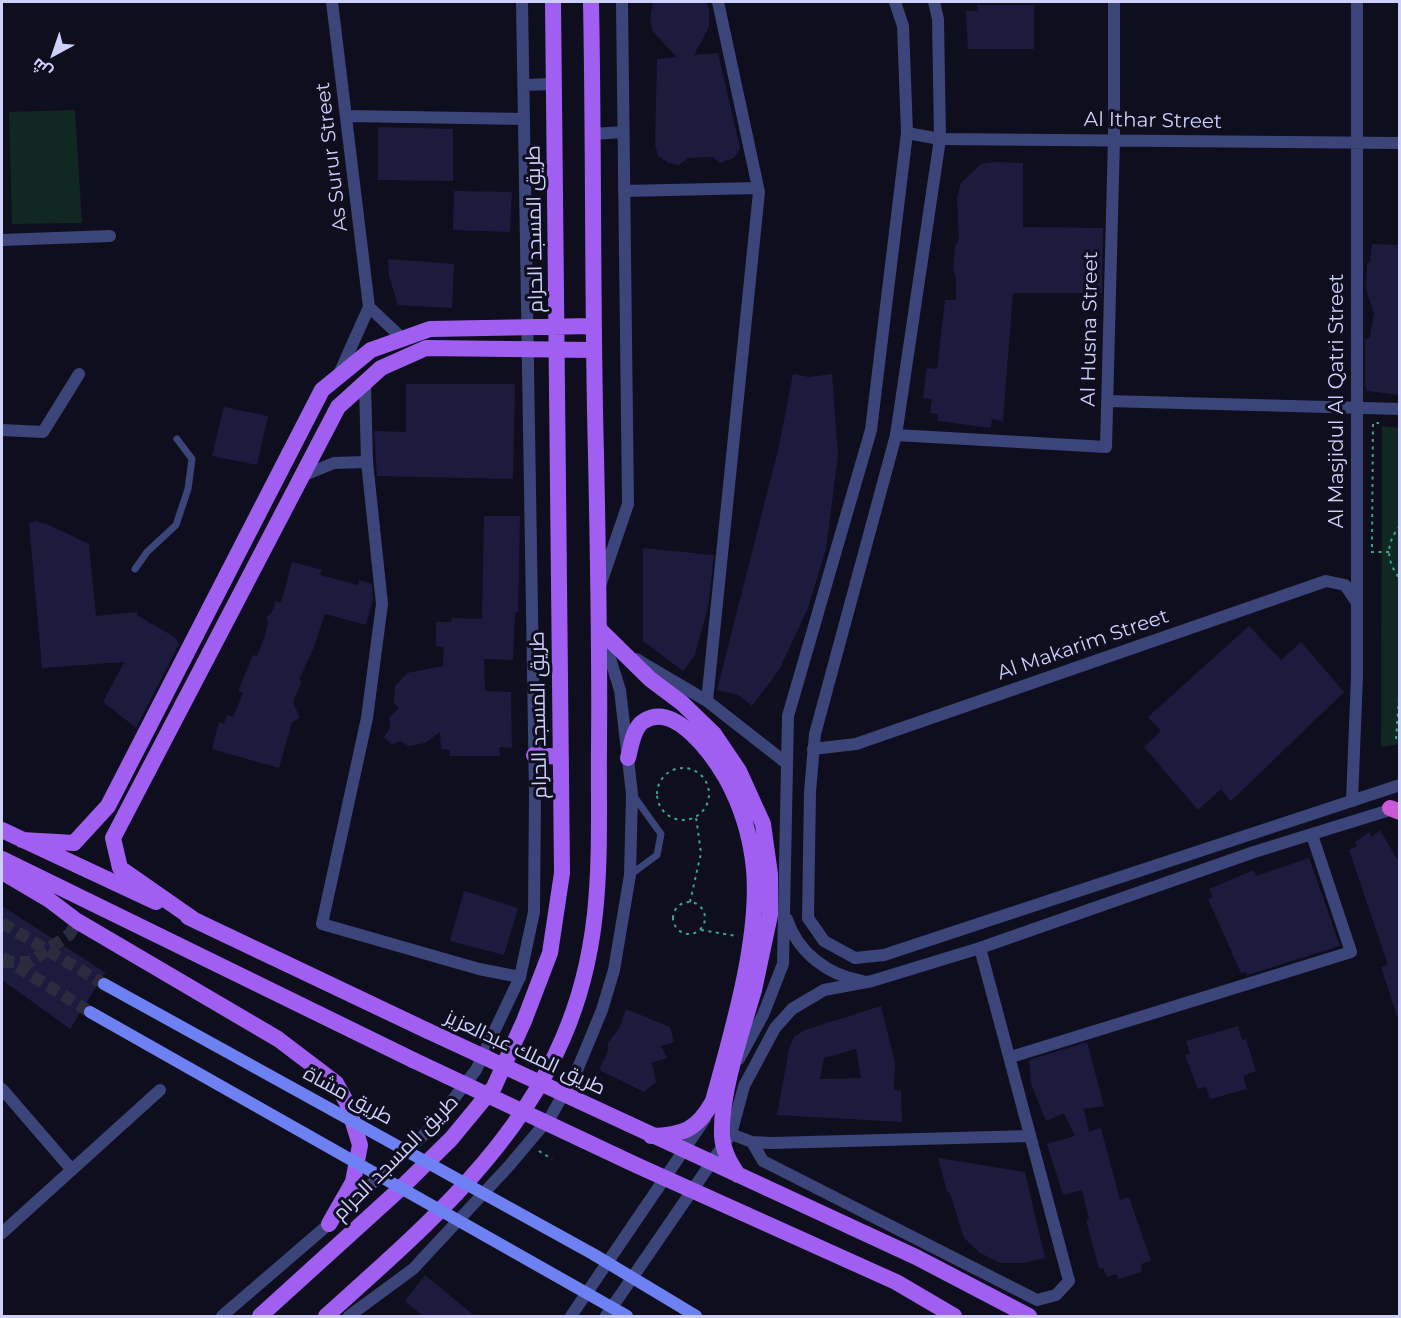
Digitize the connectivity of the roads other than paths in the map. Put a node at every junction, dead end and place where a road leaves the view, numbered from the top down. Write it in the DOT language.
graph roads {
  1 [pos="332,2"];
  2 [pos="522,2"];
  3 [pos="553,2"];
  4 [pos="591,2"];
  5 [pos="622,2"];
  6 [pos="718,2"];
  7 [pos="896,2"];
  8 [pos="934,2"];
  9 [pos="1113,2"];
  10 [pos="1357,2"];
  11 [pos="523,84"];
  12 [pos="554,84"];
  13 [pos="348,116"];
  14 [pos="524,119"];
  15 [pos="623,132"];
  16 [pos="907,133"];
  17 [pos="594,134"];
  18 [pos="940,139"];
  19 [pos="1114,139"];
  20 [pos="1357,143"];
  21 [pos="1400,143"];
  22 [pos="758,188"];
  23 [pos="624,191"];
  24 [pos="110,236"];
  25 [pos="2,240"];
  26 [pos="369,307"];
  27 [pos="557,326"];
  28 [pos="593,326"];
  29 [pos="528,327"];
  30 [pos="403,339"];
  31 [pos="528,349"];
  32 [pos="557,349"];
  33 [pos="593,350"];
  34 [pos="79,374"];
  35 [pos="338,377"];
  36 [pos="364,384"];
  37 [pos="1108,401"];
  38 [pos="1356,407"];
  39 [pos="1400,408"];
  40 [pos="2,430"];
  41 [pos="896,435"];
  42 [pos="177,439"];
  43 [pos="367,462"];
  44 [pos="302,476"];
  45 [pos="135,569"];
  46 [pos="599,590"];
  47 [pos="1356,602"];
  48 [pos="601,631"];
  49 [pos="626,653"];
  50 [pos="707,701"];
  51 [pos="813,749"];
  52 [pos="534,755"];
  53 [pos="561,757"];
  54 [pos="628,758"];
  55 [pos="785,762"];
  56 [pos="733,775"];
  57 [pos="1400,785"];
  58 [pos="632,794"];
  59 [pos="1352,801"];
  60 [pos="1396,809"];
  61 [pos="2,830"];
  62 [pos="1312,835"];
  63 [pos="22,840"];
  64 [pos="2,859"];
  65 [pos="2,872"];
  66 [pos="630,875"];
  67 [pos="785,912"];
  68 [pos="196,921"];
  69 [pos="980,948"];
  70 [pos="520,977"];
  71 [pos="873,981"];
  72 [pos="104,984"];
  73 [pos="90,1012"];
  74 [pos="1011,1057"];
  75 [pos="2,1090"];
  76 [pos="160,1090"];
  77 [pos="731,1134"];
  78 [pos="651,1136"];
  79 [pos="1030,1136"];
  80 [pos="752,1142"];
  81 [pos="72,1170"];
  82 [pos="738,1175"];
  83 [pos="329,1224"];
  84 [pos="2,1233"];
  85 [pos="222,1317"];
  86 [pos="260,1317"];
  87 [pos="326,1317"];
  88 [pos="349,1317"];
  89 [pos="572,1317"];
  90 [pos="606,1317"];
  91 [pos="627,1317"];
  92 [pos="696,1317"];
  93 [pos="954,1317"];
  94 [pos="1029,1317"];
  1 -- 13 [label="street, As Surur Street"];
  2 -- 11 [label="street"];
  3 -- 12 [label="main road, طريق المسجد الحرام"];
  4 -- 17 [label="main road"];
  5 -- 15 [label="street"];
  6 -- 22 [label="street"];
  7 -- 16 [label="street"];
  8 -- 18 [label="street"];
  9 -- 19 [label="street, Al Husna Street"];
  10 -- 20 [label="street, Al Masjidul Al Qatri Street"];
  11 -- 12 [label="street"];
  11 -- 14 [label="street"];
  12 -- 27 [label="main road, طريق المسجد الحرام"];
  13 -- 14 [label="street"];
  13 -- 26 [label="street, As Surur Street"];
  14 -- 29 [label="street"];
  15 -- 17 [label="street"];
  15 -- 23 [label="street"];
  16 -- 18 [label="street, Al Ithar Street"];
  16 -- 55 [label="street"];
  17 -- 28 [label="main road"];
  18 -- 19 [label="street, Al Ithar Street"];
  18 -- 41 [label="street"];
  19 -- 20 [label="street, Al Ithar Street"];
  19 -- 37 [label="street, Al Husna Street"];
  20 -- 21 [label="street, Al Ithar Street"];
  20 -- 38 [label="street, Al Masjidul Al Qatri Street"];
  22 -- 23 [label="street"];
  22 -- 50 [label="street"];
  23 -- 46 [label="street"];
  24 -- 25 [label="street"];
  26 -- 30 [label="street"];
  26 -- 35 [label="street"];
  27 -- 28 [label="main road"];
  27 -- 29 [label="main road"];
  27 -- 32 [label="main road, طريق المسجد الحرام"];
  28 -- 33 [label="main road"];
  29 -- 30 [label="main road"];
  29 -- 31 [label="street"];
  30 -- 35 [label="main road"];
  31 -- 32 [label="main road"];
  31 -- 36 [label="main road"];
  31 -- 52 [label="street"];
  32 -- 33 [label="main road"];
  32 -- 53 [label="main road, طريق المسجد الحرام"];
  33 -- 46 [label="main road"];
  34 -- 40 [label="street"];
  35 -- 63 [label="main road"];
  36 -- 43 [label="street"];
  36 -- 44 [label="main road"];
  37 -- 38 [label="street"];
  37 -- 41 [label="street, Al Husna Street"];
  38 -- 39 [label="street"];
  38 -- 47 [label="street, Al Masjidul Al Qatri Street"];
  41 -- 51 [label="street"];
  42 -- 45 [label="lane"];
  43 -- 44 [label="street"];
  43 -- 70 [label="street"];
  44 -- 68 [label="main road"];
  46 -- 48 [label="main road"];
  47 -- 51 [label="street, Al Makarim Street"];
  47 -- 59 [label="street, Al Masjidul Al Qatri Street"];
  48 -- 49 [label="main road"];
  48 -- 54 [label="street"];
  48 -- 87 [label="main road"];
  49 -- 50 [label="street"];
  49 -- 56 [label="main road"];
  50 -- 55 [label="street"];
  51 -- 59 [label="street"];
  52 -- 53 [label="main road"];
  52 -- 70 [label="street"];
  53 -- 86 [label="main road, طريق المسجد الحرام"];
  54 -- 56 [label="main road"];
  54 -- 58 [label="street"];
  55 -- 67 [label="street"];
  56 -- 78 [label="main road"];
  56 -- 82 [label="main road, bridge"];
  57 -- 59 [label="street"];
  58 -- 66 [label="street"];
  58 -- 66 [label="lane"];
  60 -- 62 [label="street"];
  61 -- 63 [label="main road, طريق الملك عبدالعزيز"];
  62 -- 69 [label="street"];
  62 -- 74 [label="street"];
  63 -- 68 [label="main road, طريق الملك عبدالعزيز"];
  64 -- 93 [label="main road, bridge"];
  65 -- 83 [label="main road"];
  66 -- 88 [label="street"];
  67 -- 71 [label="street"];
  67 -- 89 [label="street"];
  68 -- 78 [label="main road, طريق الملك عبدالعزيز, bridge"];
  69 -- 71 [label="street"];
  69 -- 74 [label="street"];
  70 -- 83 [label="street"];
  71 -- 77 [label="street"];
  72 -- 92 [label="main road, طريق مشاة, bridge"];
  73 -- 91 [label="main road, bridge"];
  74 -- 79 [label="street"];
  75 -- 81 [label="street"];
  76 -- 81 [label="street"];
  77 -- 80 [label="street"];
  77 -- 90 [label="street"];
  78 -- 82 [label="main road, طريق الملك عبدالعزيز, bridge"];
  79 -- 80 [label="street"];
  79 -- 80 [label="street"];
  81 -- 84 [label="street"];
  82 -- 94 [label="main road, طريق الملك عبدالعزيز, bridge"];
  83 -- 85 [label="street"];
}
